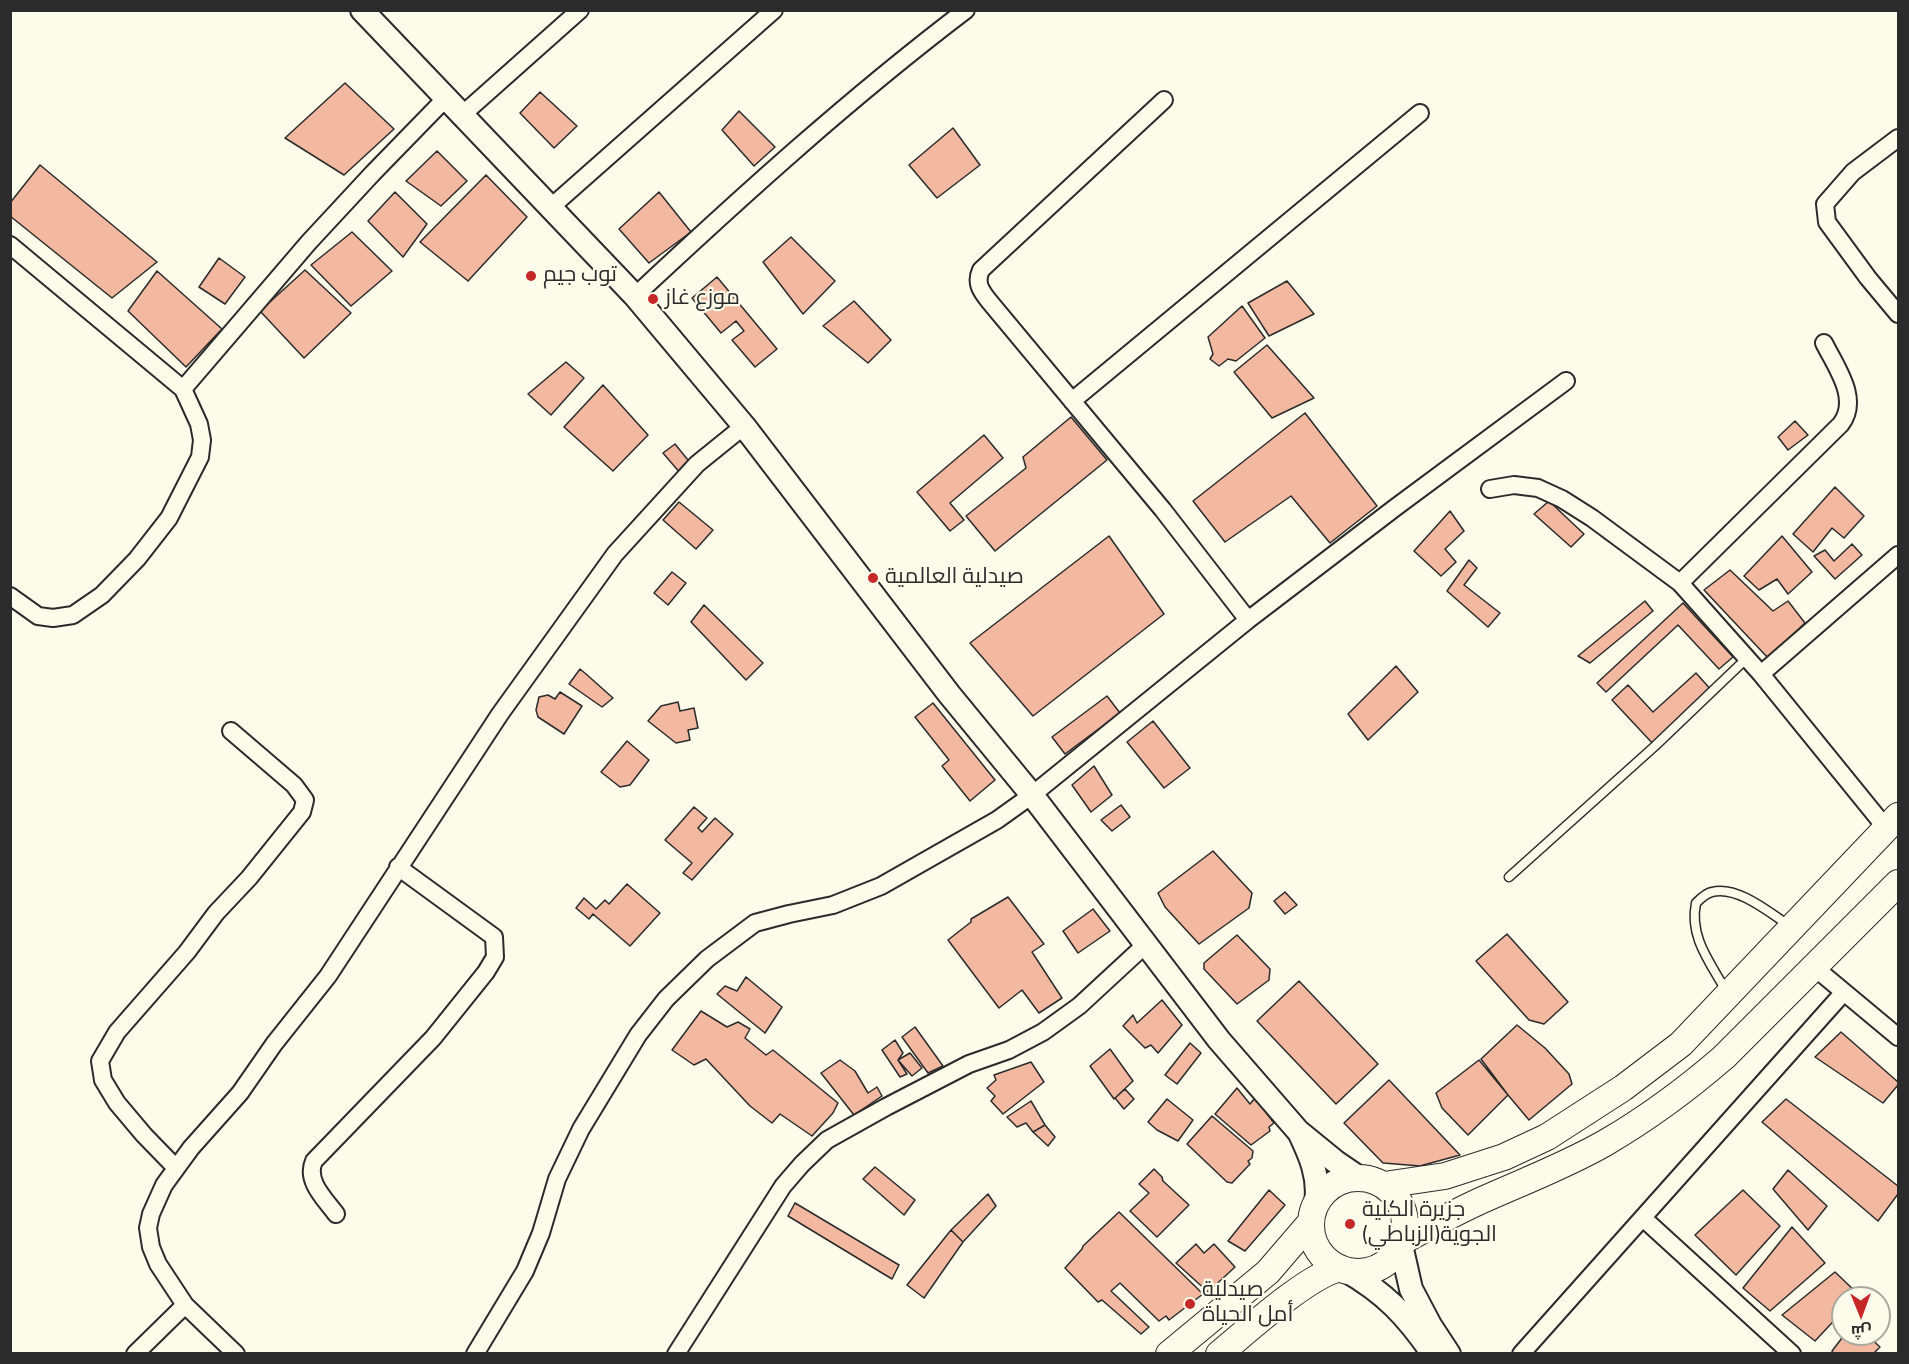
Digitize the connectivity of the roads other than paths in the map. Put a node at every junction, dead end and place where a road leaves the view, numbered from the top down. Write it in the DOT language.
graph roads {
  1 [pos="362,10"];
  2 [pos="580,10"];
  3 [pos="774,10"];
  4 [pos="966,10"];
  5 [pos="445,99"];
  6 [pos="1164,100"];
  7 [pos="1420,113"];
  8 [pos="462,115"];
  9 [pos="1899,138"];
  10 [pos="550,208"];
  11 [pos="10,245"];
  12 [pos="635,296"];
  13 [pos="1899,314"];
  14 [pos="1824,343"];
  15 [pos="1566,381"];
  16 [pos="183,389"];
  17 [pos="1072,401"];
  18 [pos="744,426"];
  19 [pos="1490,489"];
  20 [pos="1899,555"];
  21 [pos="1680,583"];
  22 [pos="10,596"];
  23 [pos="1248,620"];
  24 [pos="1747,658"];
  25 [pos="1761,674"];
  26 [pos="231,731"];
  27 [pos="1032,795"];
  28 [pos="1892,822"];
  29 [pos="398,867"];
  30 [pos="1509,877"];
  31 [pos="1899,883"];
  32 [pos="1793,928"];
  33 [pos="1145,945"];
  34 [pos="1814,967"];
  35 [pos="1844,992"];
  36 [pos="1729,996"];
  37 [pos="1899,1037"];
  38 [pos="1298,1131"];
  39 [pos="177,1168"];
  40 [pos="1358,1177"];
  41 [pos="1384,1185"];
  42 [pos="1313,1213"];
  43 [pos="336,1214"];
  44 [pos="1643,1218"];
  45 [pos="1402,1243"];
  46 [pos="1342,1269"];
  47 [pos="185,1305"];
  48 [pos="135,1353"];
  49 [pos="236,1353"];
  50 [pos="475,1353"];
  51 [pos="675,1353"];
  52 [pos="1169,1353"];
  53 [pos="1219,1353"];
  54 [pos="1433,1353"];
  55 [pos="1449,1353"];
  56 [pos="1521,1353"];
  57 [pos="1792,1353"];
  1 -- 5 [label="street"];
  2 -- 8 [label="street"];
  3 -- 10 [label="street"];
  4 -- 12 [label="street"];
  5 -- 8 [label="street"];
  5 -- 16 [label="street"];
  6 -- 17 [label="street"];
  7 -- 17 [label="street"];
  8 -- 10 [label="street"];
  9 -- 13 [label="street"];
  10 -- 12 [label="street"];
  11 -- 16 [label="street"];
  12 -- 18 [label="street"];
  14 -- 21 [label="street"];
  15 -- 23 [label="street"];
  16 -- 22 [label="street"];
  17 -- 23 [label="street"];
  18 -- 27 [label="street"];
  18 -- 29 [label="street"];
  19 -- 21 [label="street"];
  20 -- 25 [label="street"];
  21 -- 24 [label="street"];
  23 -- 27 [label="street"];
  24 -- 25 [label="street"];
  24 -- 30 [label="lane"];
  25 -- 28 [label="street"];
  26 -- 39 [label="street"];
  27 -- 33 [label="street"];
  27 -- 50 [label="street"];
  28 -- 32 [label="main road"];
  29 -- 39 [label="street"];
  29 -- 43 [label="street"];
  31 -- 34 [label="main road"];
  32 -- 36 [label="main road"];
  32 -- 36 [label="lane"];
  33 -- 38 [label="street"];
  33 -- 51 [label="street"];
  34 -- 35 [label="street"];
  34 -- 45 [label="main road"];
  35 -- 37 [label="street"];
  35 -- 44 [label="street"];
  36 -- 41 [label="main road"];
  38 -- 40 [label="street"];
  38 -- 42 [label="street"];
  39 -- 47 [label="street"];
  40 -- 41 [label="main road"];
  40 -- 42 [label="main road"];
  41 -- 45 [label="main road"];
  42 -- 46 [label="main road"];
  42 -- 52 [label="main road"];
  44 -- 56 [label="street"];
  44 -- 57 [label="street"];
  45 -- 46 [label="main road"];
  45 -- 55 [label="street"];
  46 -- 53 [label="main road"];
  46 -- 54 [label="street"];
  47 -- 48 [label="street"];
  47 -- 49 [label="street"];
}
